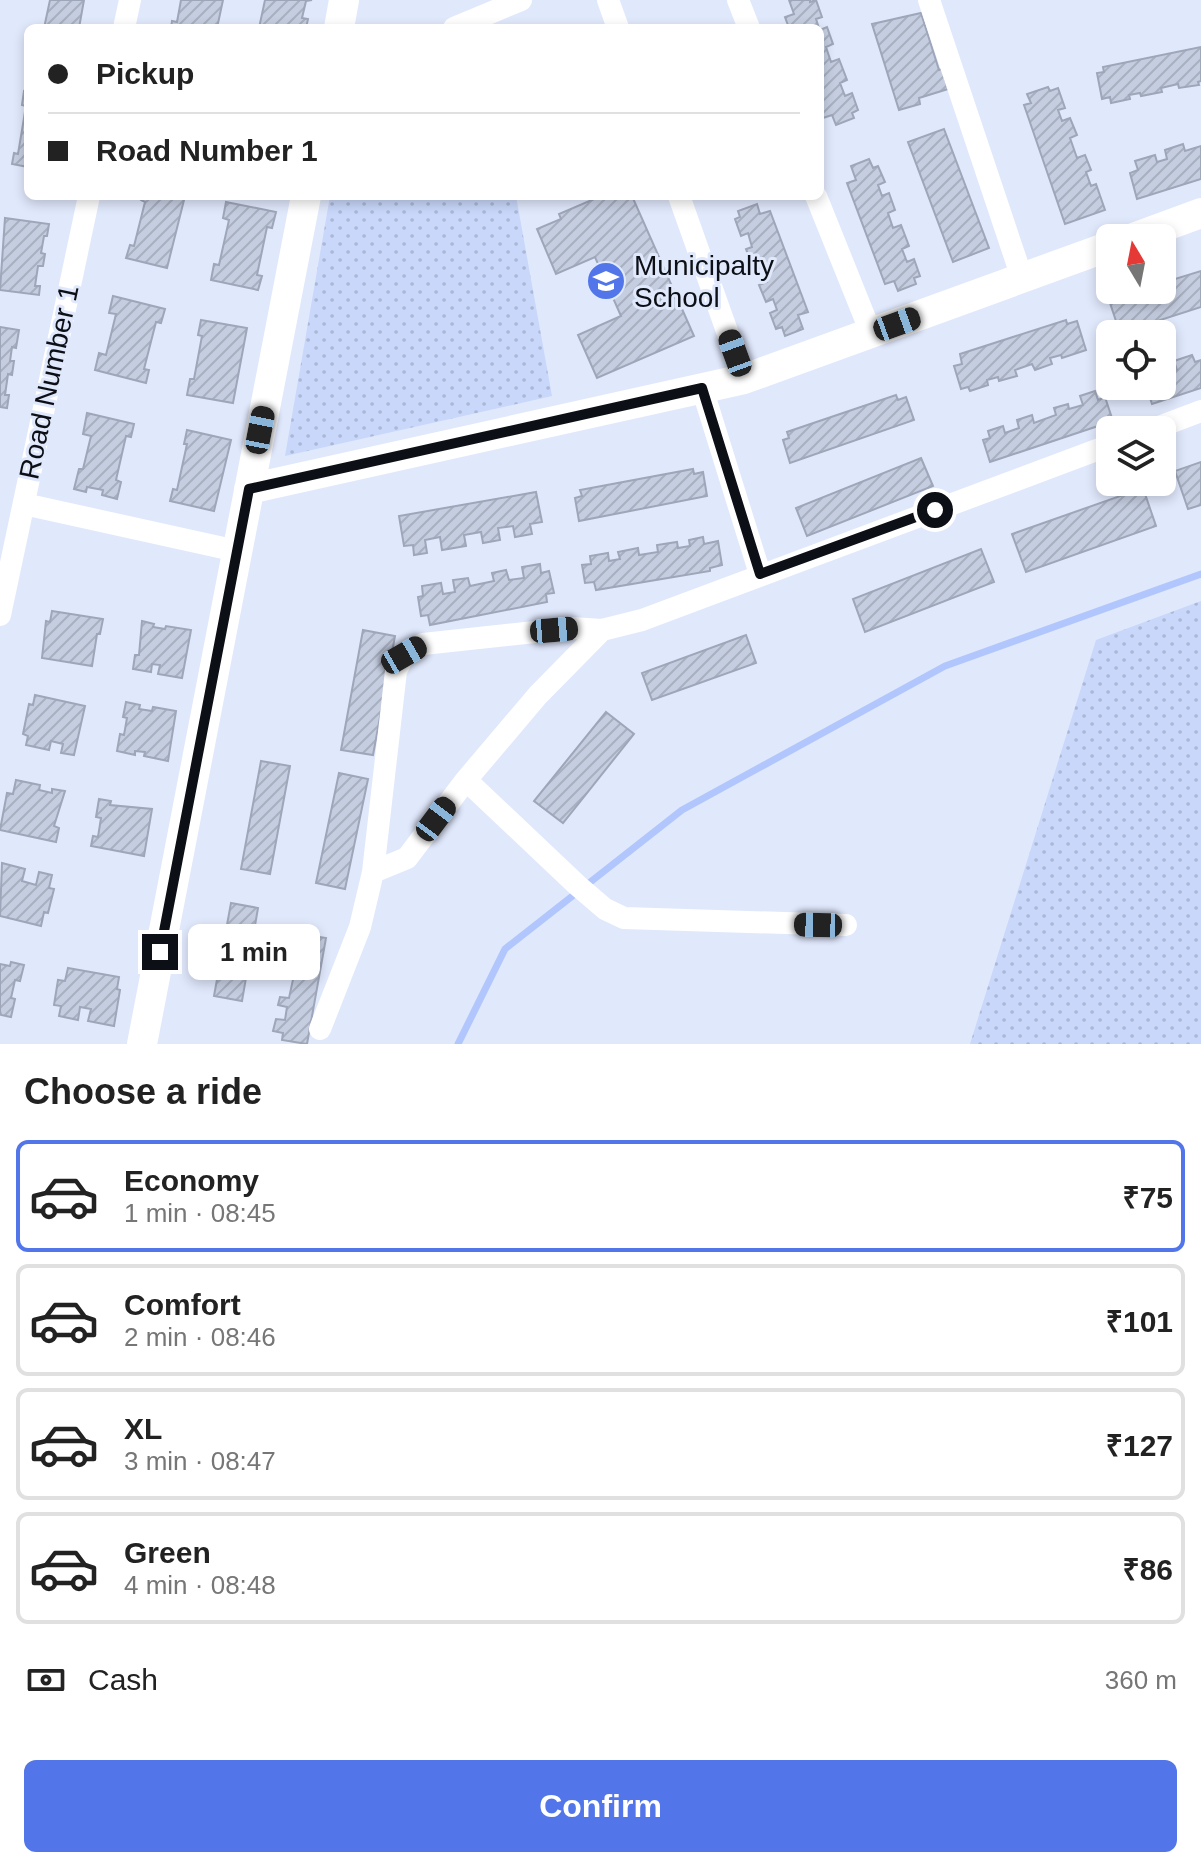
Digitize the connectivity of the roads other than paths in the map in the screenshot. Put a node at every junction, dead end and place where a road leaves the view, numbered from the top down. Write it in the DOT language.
graph roads {
  1 [pos="130,0"];
  2 [pos="344,0"];
  3 [pos="521,0"];
  4 [pos="608,0"];
  5 [pos="738,0"];
  6 [pos="929,0"];
  7 [pos="125,24"];
  8 [pos="340,24"];
  9 [pos="464,24"];
  10 [pos="617,24"];
  11 [pos="747,24"];
  12 [pos="88,200"];
  13 [pos="305,200"];
  14 [pos="680,200"];
  15 [pos="818,200"];
  16 [pos="1201,213"];
  17 [pos="1171,224"];
  18 [pos="1096,251"];
  19 [pos="1022,278"];
  20 [pos="871,333"];
  21 [pos="744,379"];
  22 [pos="702,388"];
  23 [pos="1201,411"];
  24 [pos="1176,420"];
  25 [pos="1096,450"];
  26 [pos="249,489"];
  27 [pos="24,504"];
  28 [pos="237,551"];
  29 [pos="760,574"];
  30 [pos="0,615"];
  31 [pos="602,630"];
  32 [pos="466,780"];
  33 [pos="373,872"];
  34 [pos="846,925"];
  35 [pos="320,1029"];
  36 [pos="142,1044"];
  1 -- 7 [label="street"];
  2 -- 8 [label="street"];
  3 -- 9 [label="street"];
  4 -- 10 [label="street"];
  5 -- 11 [label="street"];
  6 -- 19 [label="street"];
  12 -- 27 [label="street, Road Number 1"];
  13 -- 26 [label="street"];
  14 -- 21 [label="street"];
  15 -- 20 [label="street"];
  16 -- 17 [label="street"];
  18 -- 19 [label="street"];
  19 -- 20 [label="street"];
  20 -- 21 [label="street"];
  21 -- 22 [label="street"];
  22 -- 26 [label="street"];
  22 -- 29 [label="street"];
  23 -- 24 [label="street"];
  25 -- 29 [label="street"];
  26 -- 28 [label="street"];
  27 -- 28 [label="street"];
  27 -- 30 [label="street, Road Number 1"];
  28 -- 36 [label="street"];
  29 -- 31 [label="street"];
  31 -- 32 [label="street"];
  31 -- 33 [label="street"];
  32 -- 33 [label="street"];
  32 -- 34 [label="street"];
  33 -- 35 [label="street"];
}
